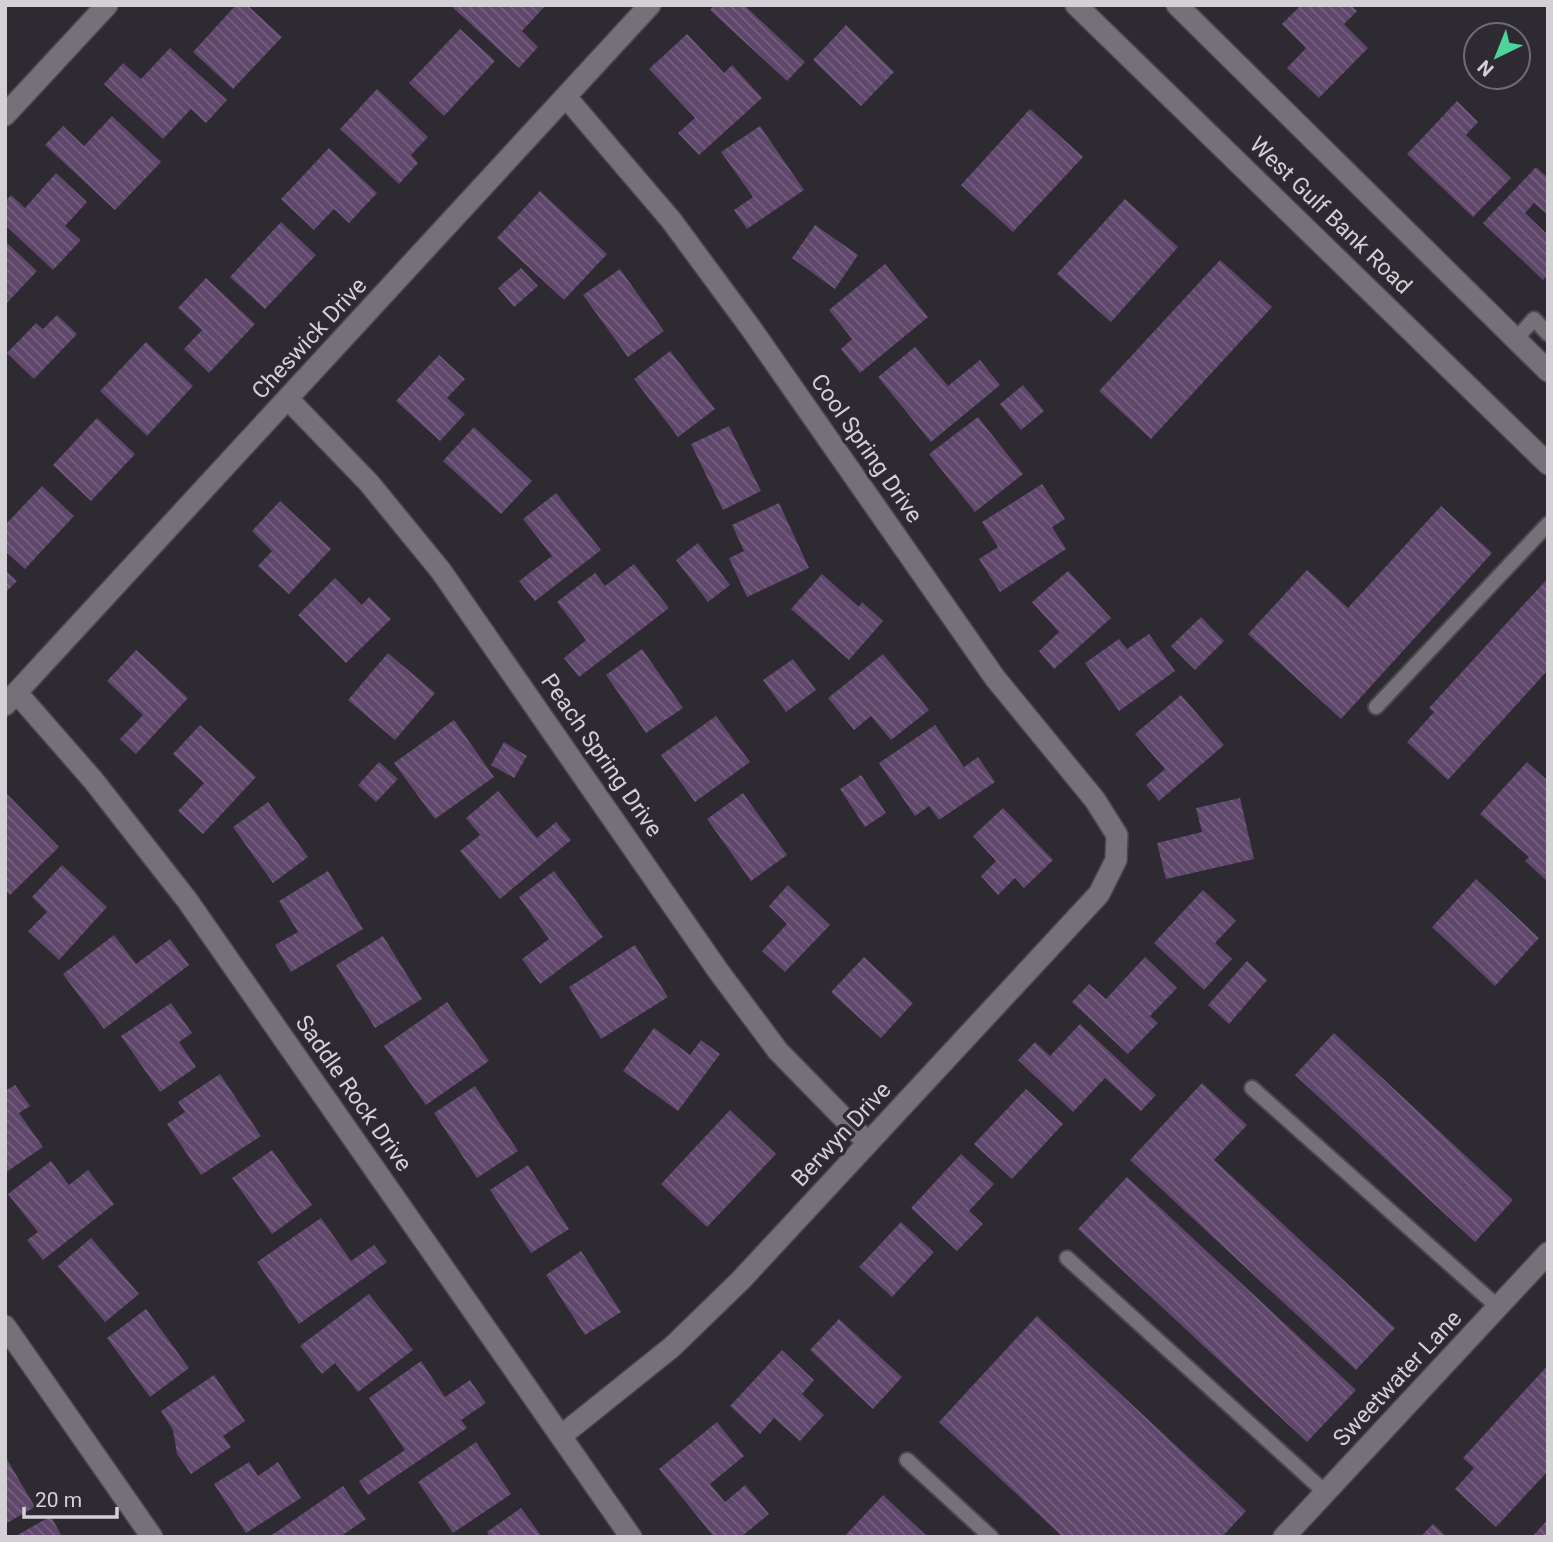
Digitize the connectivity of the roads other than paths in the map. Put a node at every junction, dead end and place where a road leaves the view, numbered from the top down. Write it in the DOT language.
graph roads {
  1 [pos="107,5"];
  2 [pos="650,5"];
  3 [pos="1076,5"];
  4 [pos="1177,5"];
  5 [pos="566,97"];
  6 [pos="5,115"];
  7 [pos="1548,334"];
  8 [pos="1514,341"];
  9 [pos="1548,371"];
  10 [pos="289,400"];
  11 [pos="1548,464"];
  12 [pos="1548,524"];
  13 [pos="11,699"];
  14 [pos="1376,707"];
  15 [pos="1117,835"];
  16 [pos="1252,1088"];
  17 [pos="867,1143"];
  18 [pos="1548,1253"];
  19 [pos="1067,1258"];
  20 [pos="1499,1308"];
  21 [pos="5,1325"];
  22 [pos="561,1436"];
  23 [pos="907,1460"];
  24 [pos="1326,1493"];
  25 [pos="152,1537"];
  26 [pos="631,1537"];
  27 [pos="990,1537"];
  28 [pos="1284,1537"];
  1 -- 6 [label="street"];
  2 -- 5 [label="street, Cheswick Drive"];
  3 -- 11 [label="street, West Gulf Bank Road"];
  4 -- 8 [label="street, West Gulf Bank Road"];
  5 -- 10 [label="street, Cheswick Drive"];
  5 -- 15 [label="street, Cool Spring Drive"];
  7 -- 8 [label="lane"];
  8 -- 9 [label="street, West Gulf Bank Road"];
  10 -- 13 [label="street, Cheswick Drive"];
  10 -- 17 [label="street, Peach Spring Drive"];
  12 -- 14 [label="lane"];
  13 -- 22 [label="street, Saddle Rock Drive"];
  15 -- 17 [label="street, Berwyn Drive"];
  16 -- 20 [label="lane"];
  17 -- 22 [label="street, Berwyn Drive"];
  18 -- 20 [label="street, Sweetwater Lane"];
  19 -- 24 [label="lane"];
  20 -- 24 [label="street, Sweetwater Lane"];
  21 -- 25 [label="street"];
  22 -- 26 [label="street, Saddle Rock Drive"];
  23 -- 27 [label="lane"];
  24 -- 28 [label="street, Sweetwater Lane"];
}
